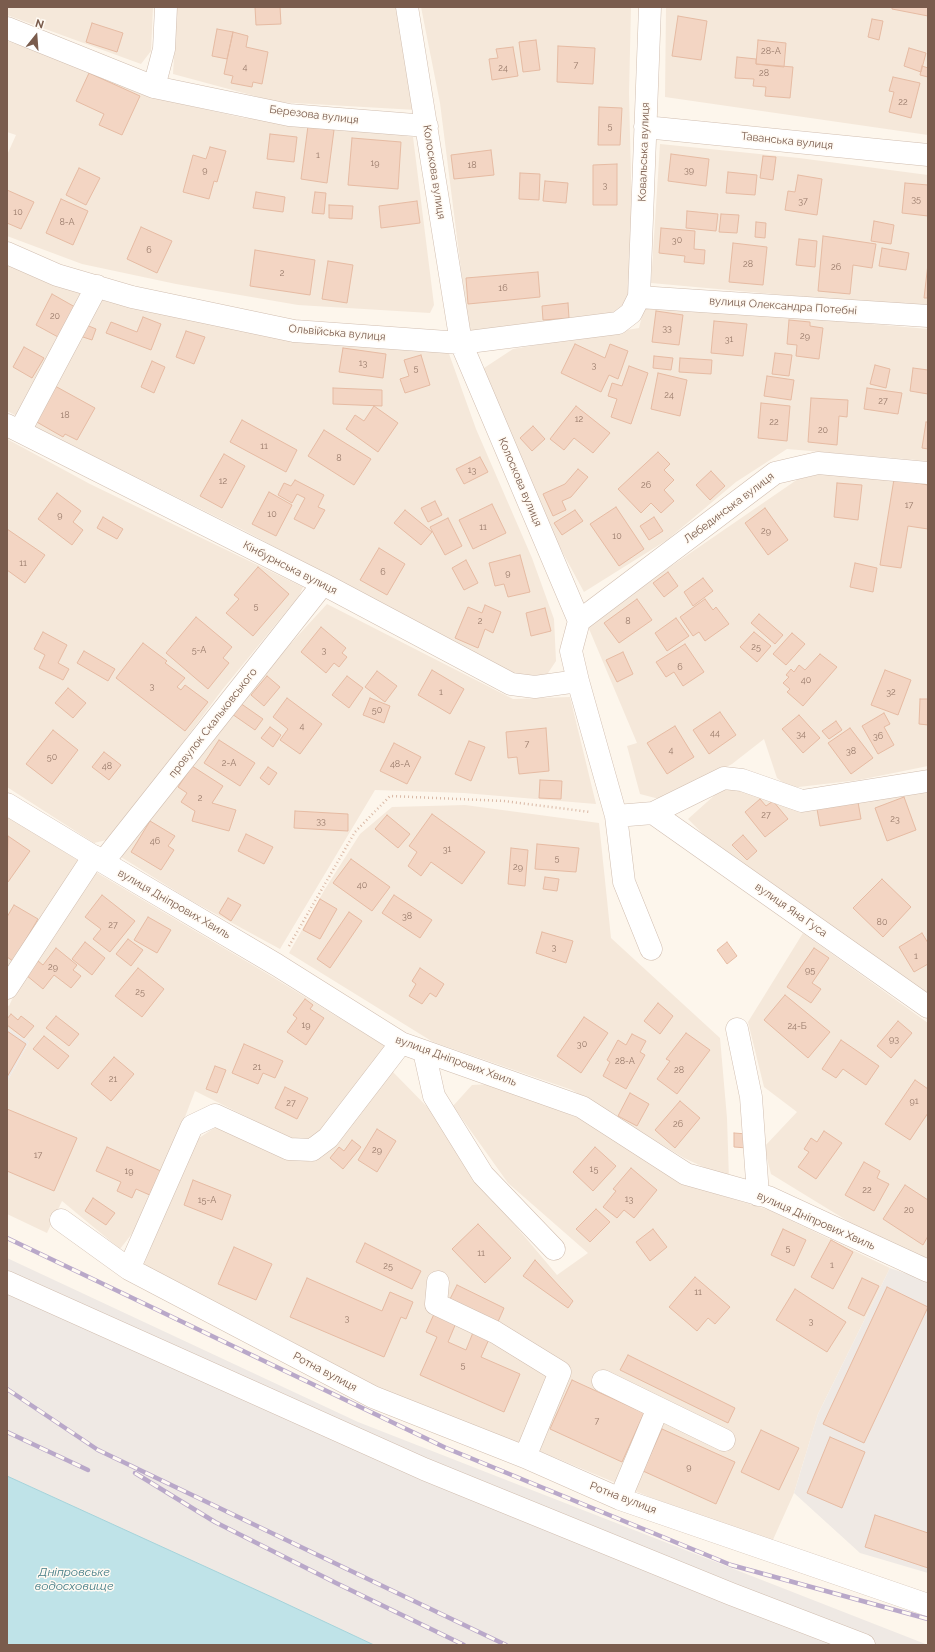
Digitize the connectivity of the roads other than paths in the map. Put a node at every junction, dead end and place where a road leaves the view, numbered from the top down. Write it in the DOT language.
graph roads {
  1 [pos="166,7"];
  2 [pos="407,7"];
  3 [pos="650,7"];
  4 [pos="7,28"];
  5 [pos="154,87"];
  6 [pos="427,126"];
  7 [pos="646,127"];
  8 [pos="928,155"];
  9 [pos="7,253"];
  10 [pos="97,286"];
  11 [pos="639,297"];
  12 [pos="928,316"];
  13 [pos="461,343"];
  14 [pos="13,428"];
  15 [pos="928,473"];
  16 [pos="323,584"];
  17 [pos="579,621"];
  18 [pos="578,681"];
  19 [pos="928,781"];
  20 [pos="7,804"];
  21 [pos="653,813"];
  22 [pos="616,816"];
  23 [pos="98,859"];
  24 [pos="651,949"];
  25 [pos="7,988"];
  26 [pos="927,1006"];
  27 [pos="737,1029"];
  28 [pos="401,1043"];
  29 [pos="424,1051"];
  30 [pos="758,1194"];
  31 [pos="61,1220"];
  32 [pos="554,1249"];
  33 [pos="129,1270"];
  34 [pos="928,1271"];
  35 [pos="7,1282"];
  36 [pos="438,1282"];
  37 [pos="603,1381"];
  38 [pos="658,1408"];
  39 [pos="724,1440"];
  40 [pos="524,1457"];
  41 [pos="620,1499"];
  42 [pos="928,1605"];
  43 [pos="864,1645"];
  1 -- 5 [label="street"];
  2 -- 6 [label="street, Колоскова вулиця"];
  3 -- 7 [label="street, Ковальська вулиця"];
  4 -- 5 [label="street, Березова вулиця"];
  5 -- 6 [label="street, Березова вулиця"];
  6 -- 13 [label="street, Колоскова вулиця"];
  7 -- 8 [label="street, Таванська вулиця"];
  7 -- 11 [label="street, Ковальська вулиця"];
  9 -- 10 [label="street, Ольвійська вулиця"];
  10 -- 13 [label="street, Ольвійська вулиця"];
  10 -- 14 [label="street"];
  11 -- 12 [label="street, вулиця Олександра Потебні"];
  11 -- 13 [label="street, Ольвійська вулиця"];
  13 -- 17 [label="street, Колоскова вулиця"];
  14 -- 16 [label="street, Кінбурнська вулиця"];
  15 -- 17 [label="street, Лебединська вулиця"];
  16 -- 18 [label="street, Кінбурнська вулиця"];
  16 -- 23 [label="street, провулок Скальковського"];
  17 -- 18 [label="street"];
  18 -- 22 [label="street"];
  19 -- 21 [label="street"];
  20 -- 23 [label="street, вулиця Дніпрових Хвиль"];
  21 -- 22 [label="street"];
  21 -- 26 [label="street, вулиця Яна Гуса"];
  22 -- 24 [label="street"];
  23 -- 25 [label="street, провулок Скальковського"];
  23 -- 28 [label="street, вулиця Дніпрових Хвиль"];
  27 -- 30 [label="street"];
  28 -- 29 [label="street, вулиця Дніпрових Хвиль"];
  28 -- 33 [label="street"];
  29 -- 30 [label="street, вулиця Дніпрових Хвиль"];
  29 -- 32 [label="street"];
  30 -- 34 [label="street, вулиця Дніпрових Хвиль"];
  31 -- 33 [label="street, Ротна вулиця"];
  33 -- 40 [label="street, Ротна вулиця"];
  35 -- 43 [label="street"];
  36 -- 40 [label="street"];
  37 -- 38 [label="street"];
  38 -- 39 [label="street"];
  38 -- 41 [label="street"];
  40 -- 41 [label="street, Ротна вулиця"];
  41 -- 42 [label="street, Ротна вулиця"];
}
